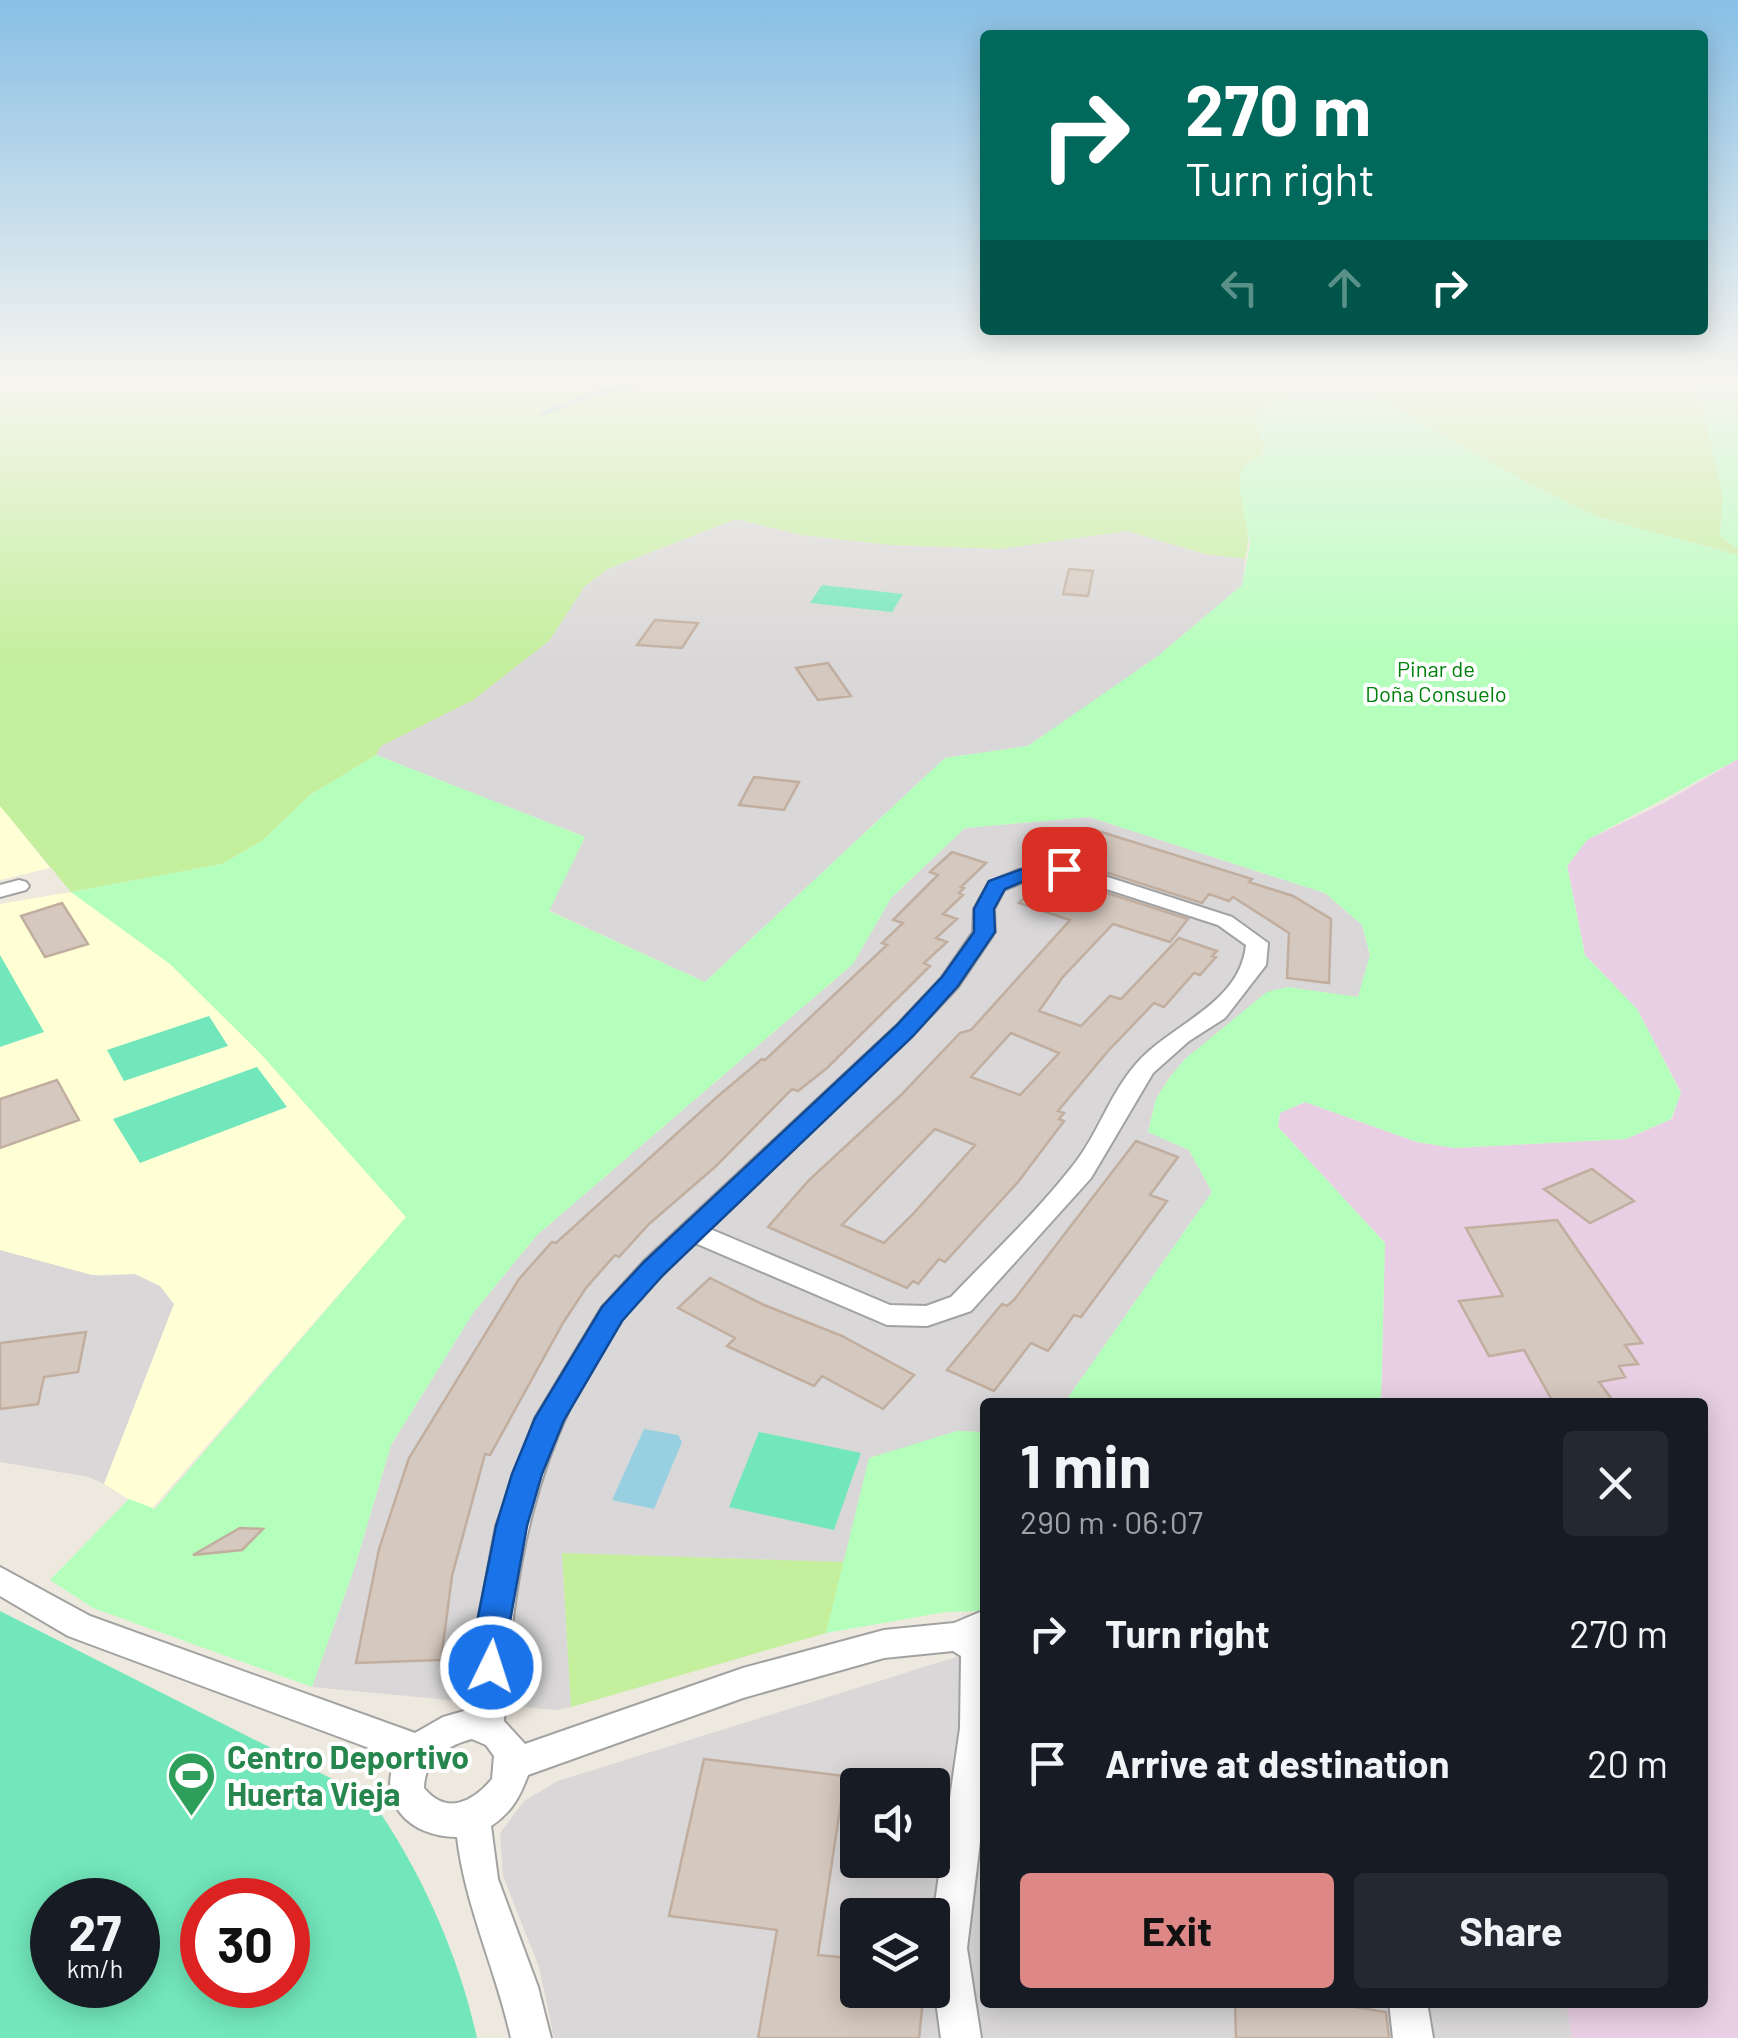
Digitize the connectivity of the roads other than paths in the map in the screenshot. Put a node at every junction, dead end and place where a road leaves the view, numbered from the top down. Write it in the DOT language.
graph roads {
  1 [pos="691,1231"];
  2 [pos="0,1580"];
  3 [pos="971,1631"];
  4 [pos="980,1709"];
  5 [pos="487,1727"];
  6 [pos="980,1736"];
  7 [pos="418,1750"];
  8 [pos="514,1764"];
  9 [pos="472,1818"];
  10 [pos="1409,2008"];
  11 [pos="531,2038"];
  12 [pos="961,2038"];
  13 [pos="1413,2038"];
  1 -- 1 [label="street"];
  1 -- 5 [label="street"];
  2 -- 7 [label="street"];
  3 -- 4 [label="street"];
  3 -- 8 [label="street"];
  5 -- 7 [label="street"];
  5 -- 8 [label="street"];
  6 -- 12 [label="street"];
  7 -- 9 [label="street"];
  8 -- 9 [label="street"];
  9 -- 11 [label="street"];
  10 -- 13 [label="street"];
}
